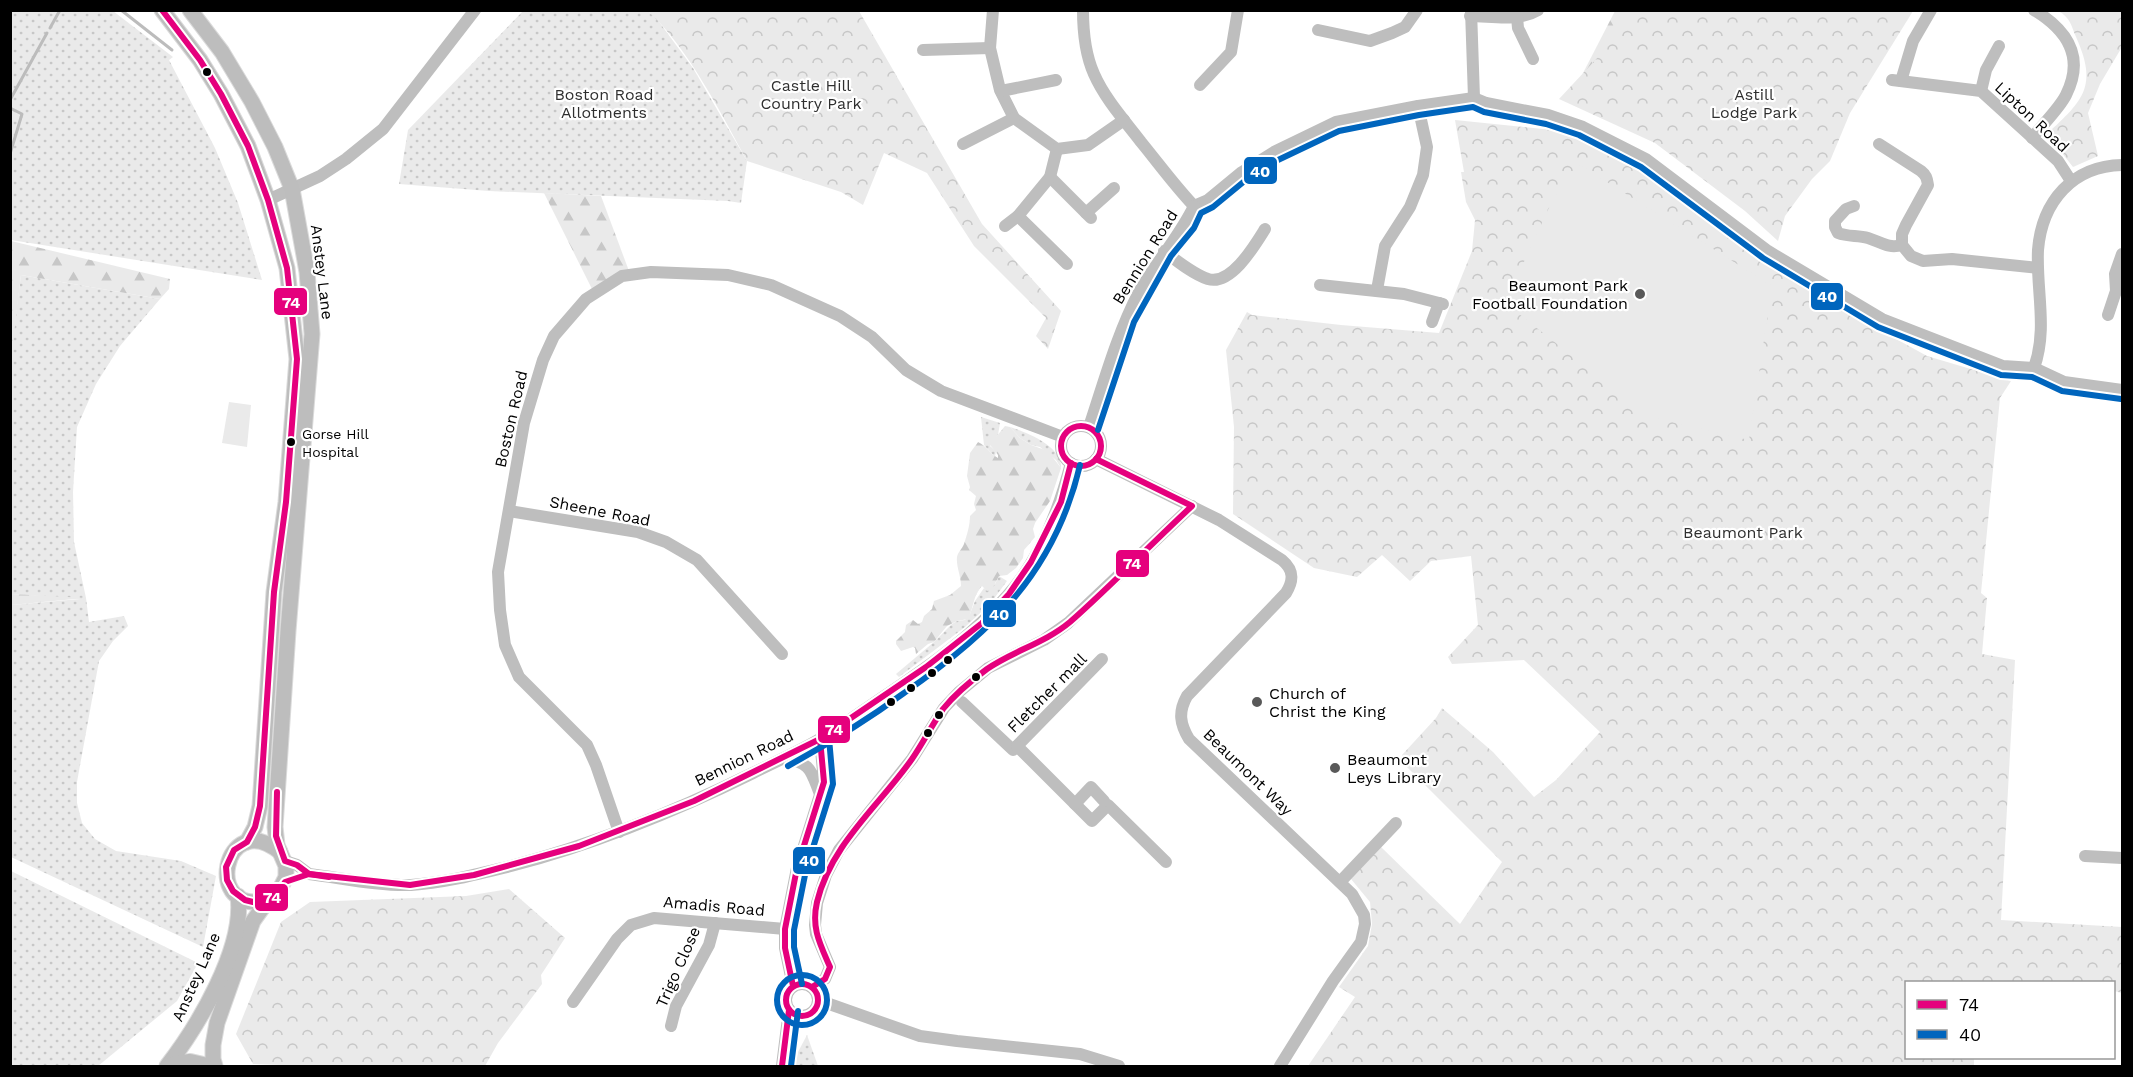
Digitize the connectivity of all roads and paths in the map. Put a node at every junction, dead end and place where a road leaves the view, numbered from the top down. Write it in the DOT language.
graph roads {
  1 [pos="162,10"];
  2 [pos="190,10"];
  3 [pos="475,10"];
  4 [pos="993,10"];
  5 [pos="1083,10"];
  6 [pos="1239,10"];
  7 [pos="1417,10"];
  8 [pos="1538,10"];
  9 [pos="1931,10"];
  10 [pos="2034,10"];
  11 [pos="1471,13"];
  12 [pos="1517,17"];
  13 [pos="1318,30"];
  14 [pos="2000,46"];
  15 [pos="990,48"];
  16 [pos="922,50"];
  17 [pos="1533,59"];
  18 [pos="1056,80"];
  19 [pos="1200,85"];
  20 [pos="1001,91"];
  21 [pos="1981,91"];
  22 [pos="1474,98"];
  23 [pos="1418,106"];
  24 [pos="1014,118"];
  25 [pos="1124,120"];
  26 [pos="2032,138"];
  27 [pos="963,144"];
  28 [pos="1879,144"];
  29 [pos="1057,149"];
  30 [pos="2122,165"];
  31 [pos="1050,177"];
  32 [pos="2072,181"];
  33 [pos="1114,188"];
  34 [pos="292,189"];
  35 [pos="268,200"];
  36 [pos="1194,206"];
  37 [pos="1854,206"];
  38 [pos="1018,216"];
  39 [pos="1005,226"];
  40 [pos="1265,229"];
  41 [pos="1902,245"];
  42 [pos="1164,251"];
  43 [pos="2122,254"];
  44 [pos="1067,264"];
  45 [pos="2038,268"];
  46 [pos="1320,285"];
  47 [pos="1377,290"];
  48 [pos="2108,315"];
  49 [pos="1432,322"];
  50 [pos="2034,368"];
  51 [pos="2122,390"];
  52 [pos="1089,427"];
  53 [pos="1063,437"];
  54 [pos="1096,459"];
  55 [pos="1071,464"];
  56 [pos="1192,506"];
  57 [pos="509,511"];
  58 [pos="782,654"];
  59 [pos="1102,659"];
  60 [pos="962,702"];
  61 [pos="820,739"];
  62 [pos="1017,746"];
  63 [pos="784,758"];
  64 [pos="821,795"];
  65 [pos="1104,801"];
  66 [pos="1075,804"];
  67 [pos="1396,822"];
  68 [pos="619,832"];
  69 [pos="247,842"];
  70 [pos="282,856"];
  71 [pos="2085,856"];
  72 [pos="2122,858"];
  73 [pos="1166,862"];
  74 [pos="309,874"];
  75 [pos="285,882"];
  76 [pos="1340,882"];
  77 [pos="238,896"];
  78 [pos="268,900"];
  79 [pos="715,923"];
  80 [pos="785,929"];
  81 [pos="793,986"];
  82 [pos="812,987"];
  83 [pos="818,1000"];
  84 [pos="573,1002"];
  85 [pos="795,1013"];
  86 [pos="671,1026"];
  87 [pos="167,1066"];
  88 [pos="172,1066"];
  89 [pos="203,1066"];
  90 [pos="215,1066"];
  91 [pos="782,1066"];
  92 [pos="1119,1066"];
  93 [pos="1280,1066"];
  1 -- 35 [label="main road, Anstey Lane"];
  2 -- 34 [label="main road, Anstey Lane"];
  3 -- 34 [label="street"];
  4 -- 15 [label="street"];
  5 -- 25 [label="street"];
  6 -- 19 [label="street"];
  7 -- 13 [label="street"];
  8 -- 12 [label="street"];
  9 -- 21 [label="street, Lipton Road"];
  10 -- 26 [label="street"];
  11 -- 12 [label="street"];
  11 -- 22 [label="street"];
  12 -- 17 [label="street"];
  14 -- 21 [label="street"];
  15 -- 16 [label="street"];
  15 -- 20 [label="street"];
  18 -- 20 [label="street"];
  20 -- 24 [label="street"];
  21 -- 26 [label="street, Lipton Road"];
  22 -- 23 [label="street"];
  22 -- 50 [label="street"];
  23 -- 36 [label="street"];
  23 -- 47 [label="street"];
  24 -- 27 [label="street"];
  24 -- 29 [label="street"];
  25 -- 29 [label="street"];
  25 -- 36 [label="street"];
  26 -- 32 [label="street, Lipton Road"];
  28 -- 41 [label="street"];
  29 -- 31 [label="street"];
  30 -- 32 [label="street"];
  31 -- 33 [label="street"];
  31 -- 38 [label="street"];
  32 -- 45 [label="street"];
  34 -- 35 [label="street"];
  34 -- 70 [label="main road, Anstey Lane"];
  35 -- 69 [label="main road, Anstey Lane"];
  36 -- 42 [label="street, Bennion Road"];
  37 -- 41 [label="street"];
  38 -- 39 [label="street"];
  38 -- 44 [label="street"];
  40 -- 42 [label="street"];
  41 -- 45 [label="street"];
  42 -- 52 [label="street, Bennion Road"];
  43 -- 48 [label="street"];
  45 -- 50 [label="street"];
  46 -- 47 [label="street"];
  47 -- 49 [label="street"];
  50 -- 51 [label="street"];
  52 -- 53 [label="street"];
  52 -- 54 [label="street"];
  53 -- 55 [label="street"];
  53 -- 57 [label="street, Boston Road"];
  54 -- 55 [label="street"];
  54 -- 56 [label="street, Beaumont Way"];
  55 -- 61 [label="street, Bennion Road"];
  56 -- 76 [label="street, Beaumont Way"];
  56 -- 82 [label="street"];
  57 -- 58 [label="street, Sheene Road"];
  57 -- 68 [label="street, Boston Road"];
  59 -- 62 [label="street, Fletcher mall"];
  60 -- 62 [label="street, Fletcher mall"];
  61 -- 63 [label="street, Bennion Road"];
  61 -- 64 [label="street"];
  62 -- 66 [label="street, Fletcher mall"];
  63 -- 64 [label="street"];
  63 -- 68 [label="street, Bennion Road"];
  64 -- 80 [label="street"];
  65 -- 66 [label="street"];
  66 -- 73 [label="street, Fletcher mall"];
  67 -- 76 [label="street"];
  68 -- 74 [label="street, Bennion Road"];
  69 -- 70 [label="main road"];
  69 -- 77 [label="main road, Anstey Lane"];
  70 -- 74 [label="street, Bennion Road"];
  70 -- 75 [label="main road, Anstey Lane"];
  71 -- 72 [label="street"];
  74 -- 75 [label="street, Bennion Road"];
  75 -- 78 [label="main road, Anstey Lane"];
  76 -- 93 [label="street, Beaumont Way"];
  77 -- 78 [label="main road"];
  77 -- 87 [label="main road, Anstey Lane"];
  78 -- 90 [label="main road, Anstey Lane"];
  79 -- 80 [label="street, Amadis Road"];
  79 -- 84 [label="street, Amadis Road"];
  79 -- 86 [label="street, Trigo Close"];
  80 -- 81 [label="street"];
  81 -- 82 [label="street"];
  81 -- 85 [label="street"];
  82 -- 83 [label="street"];
  83 -- 85 [label="street"];
  83 -- 92 [label="street"];
  85 -- 91 [label="street"];
  88 -- 89 [label="highway"];
}
